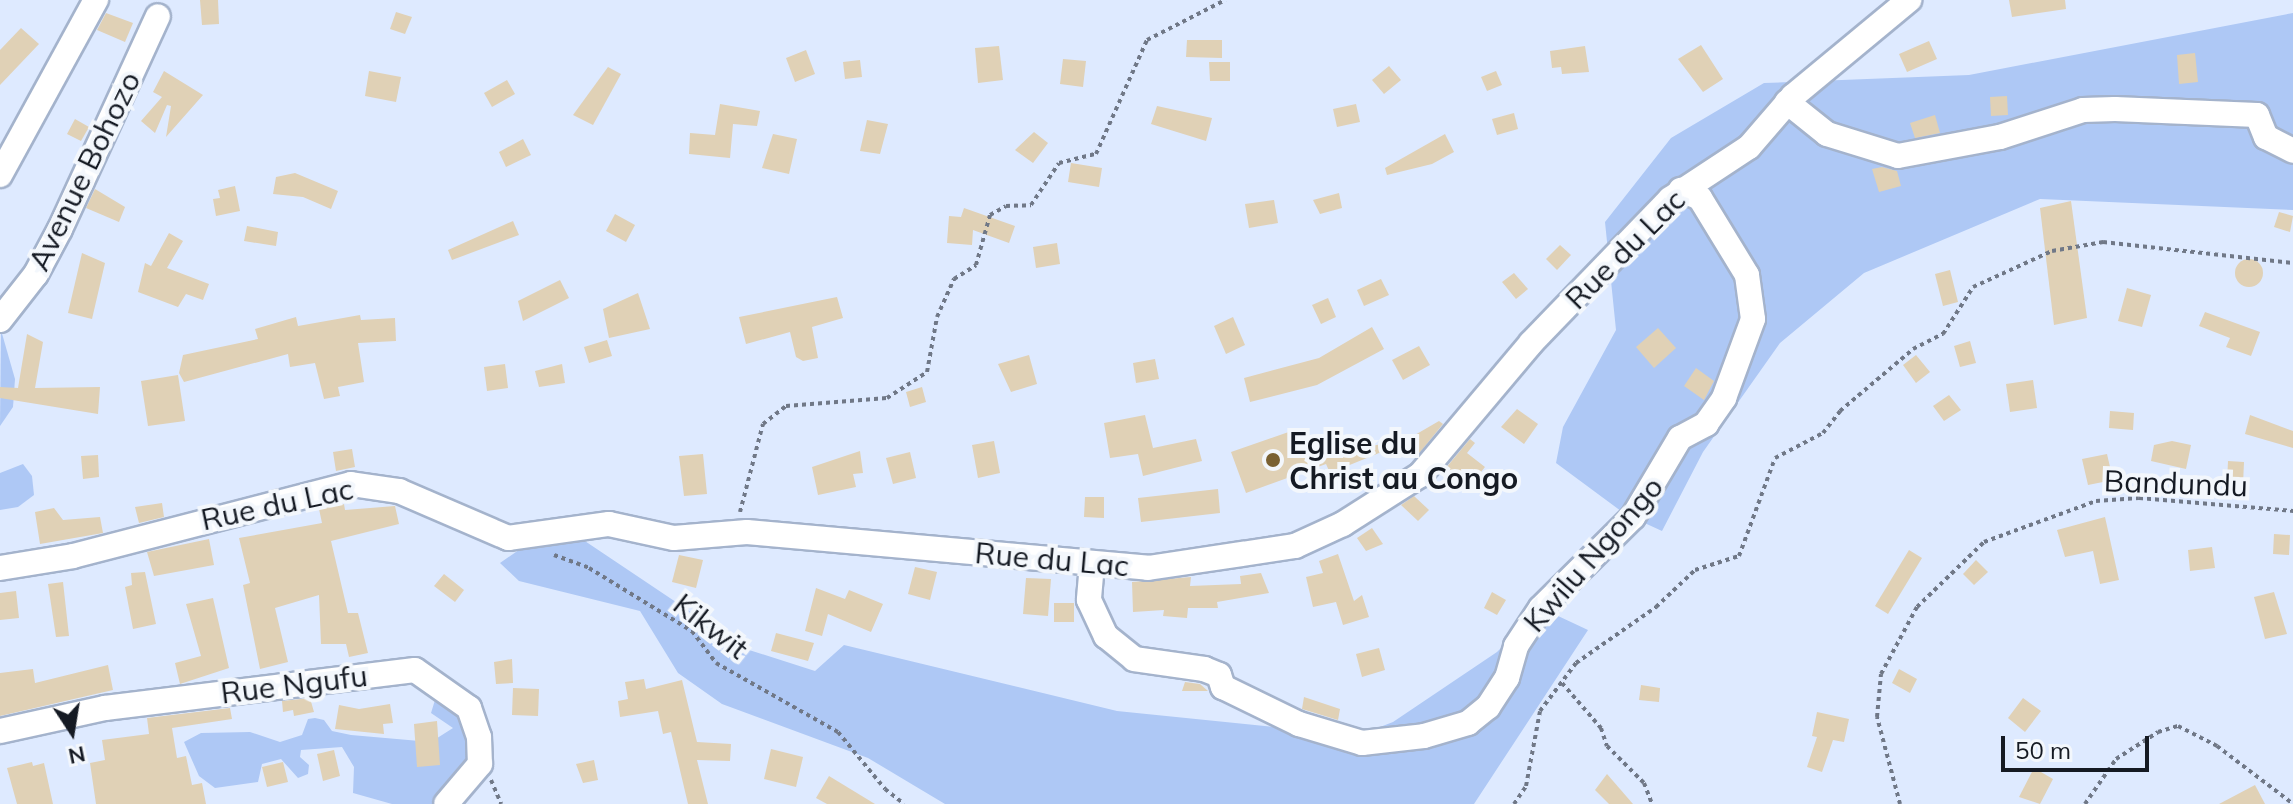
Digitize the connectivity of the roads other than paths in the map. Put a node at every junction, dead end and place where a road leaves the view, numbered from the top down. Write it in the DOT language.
graph roads {
  1 [pos="96,0"];
  2 [pos="1909,0"];
  3 [pos="158,16"];
  4 [pos="1787,102"];
  5 [pos="2293,151"];
  6 [pos="0,175"];
  7 [pos="1681,190"];
  8 [pos="0,320"];
  9 [pos="1092,564"];
  10 [pos="0,568"];
  11 [pos="0,731"];
  12 [pos="446,804"];
  1 -- 6 [label="street"];
  2 -- 4 [label="street, Rue du Lac"];
  3 -- 8 [label="street, Avenue Bohozo"];
  4 -- 5 [label="street"];
  4 -- 7 [label="street, Rue du Lac"];
  7 -- 9 [label="street, Rue du Lac"];
  7 -- 9 [label="street, Kwilu Ngongo"];
  9 -- 10 [label="street, Rue du Lac"];
  11 -- 12 [label="street, Rue Ngufu"];
}
